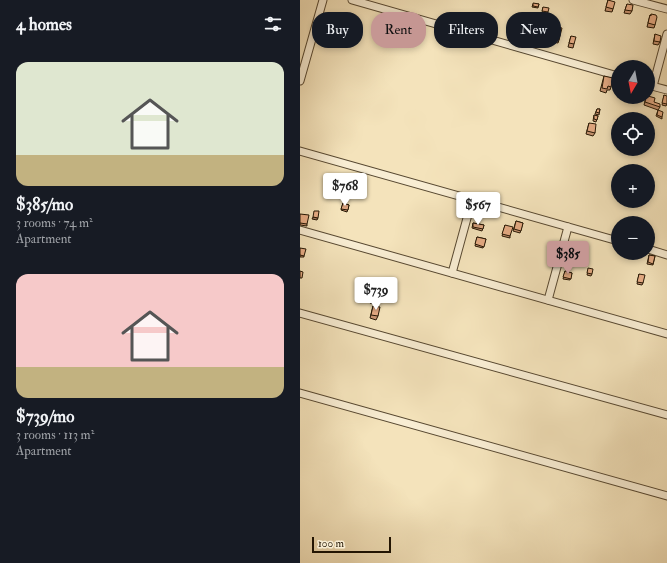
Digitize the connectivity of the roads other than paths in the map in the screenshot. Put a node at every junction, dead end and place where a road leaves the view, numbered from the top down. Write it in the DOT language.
graph roads {
  1 [pos="323,0"];
  2 [pos="352,0"];
  3 [pos="633,0"];
  4 [pos="667,9"];
  5 [pos="667,34"];
  6 [pos="655,70"];
  7 [pos="301,72"];
  8 [pos="611,74"];
  9 [pos="300,81"];
  10 [pos="655,86"];
  11 [pos="667,90"];
  12 [pos="300,151"];
  13 [pos="472,200"];
  14 [pos="568,227"];
  15 [pos="300,230"];
  16 [pos="611,239"];
  17 [pos="655,251"];
  18 [pos="667,255"];
  19 [pos="452,273"];
  20 [pos="548,300"];
  21 [pos="300,313"];
  22 [pos="667,334"];
  23 [pos="300,393"];
  24 [pos="667,415"];
  25 [pos="667,496"];
  1 -- 7 [label="street"];
  2 -- 8 [label="street"];
  3 -- 4 [label="street"];
  5 -- 6 [label="street"];
  7 -- 9 [label="street"];
  10 -- 11 [label="street"];
  12 -- 13 [label="street"];
  13 -- 14 [label="street"];
  13 -- 19 [label="street"];
  14 -- 16 [label="street"];
  14 -- 20 [label="street"];
  15 -- 19 [label="street"];
  17 -- 18 [label="street"];
  19 -- 20 [label="street"];
  20 -- 22 [label="street"];
  21 -- 24 [label="street"];
  23 -- 25 [label="street"];
}
